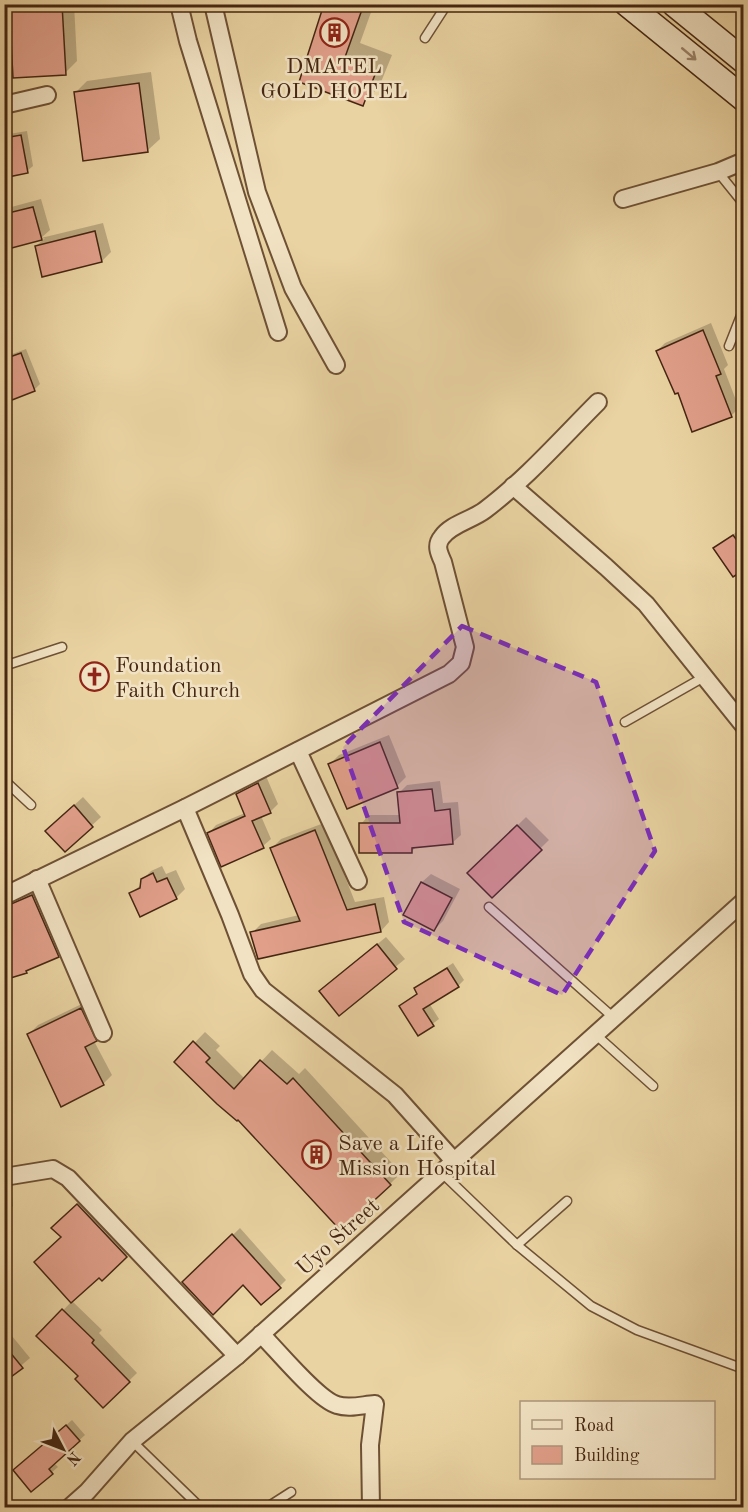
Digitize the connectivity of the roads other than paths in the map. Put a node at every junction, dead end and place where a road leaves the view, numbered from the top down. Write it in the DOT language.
graph roads {
  1 [pos="179,4"];
  2 [pos="213,4"];
  3 [pos="447,4"];
  4 [pos="673,4"];
  5 [pos="634,7"];
  6 [pos="655,26"];
  7 [pos="425,38"];
  8 [pos="744,61"];
  9 [pos="47,95"];
  10 [pos="744,99"];
  11 [pos="4,105"];
  12 [pos="744,161"];
  13 [pos="718,172"];
  14 [pos="623,199"];
  15 [pos="744,208"];
  16 [pos="744,308"];
  17 [pos="278,332"];
  18 [pos="729,346"];
  19 [pos="336,365"];
  20 [pos="598,402"];
  21 [pos="513,486"];
  22 [pos="62,647"];
  23 [pos="4,666"];
  24 [pos="704,677"];
  25 [pos="625,722"];
  26 [pos="744,726"];
  27 [pos="298,751"];
  28 [pos="4,780"];
  29 [pos="32,805"];
  30 [pos="185,808"];
  31 [pos="4,876"];
  32 [pos="37,879"];
  33 [pos="358,881"];
  34 [pos="11,892"];
  35 [pos="744,902"];
  36 [pos="489,907"];
  37 [pos="614,1018"];
  38 [pos="103,1033"];
  39 [pos="595,1034"];
  40 [pos="652,1086"];
  41 [pos="448,1166"];
  42 [pos="4,1177"];
  43 [pos="567,1201"];
  44 [pos="517,1245"];
  45 [pos="261,1334"];
  46 [pos="237,1356"];
  47 [pos="744,1369"];
  48 [pos="132,1441"];
  49 [pos="291,1492"];
  50 [pos="69,1508"];
  51 [pos="201,1508"];
  52 [pos="267,1508"];
  53 [pos="371,1508"];
  1 -- 17 [label="street"];
  2 -- 19 [label="street"];
  3 -- 7 [label="lane"];
  4 -- 6 [label="main road"];
  4 -- 8 [label="main road"];
  5 -- 6 [label="main road"];
  6 -- 10 [label="main road, one-way"];
  9 -- 11 [label="street"];
  12 -- 13 [label="street"];
  13 -- 14 [label="street"];
  13 -- 15 [label="lane"];
  16 -- 18 [label="lane"];
  20 -- 21 [label="street"];
  21 -- 24 [label="street"];
  21 -- 27 [label="street"];
  22 -- 23 [label="lane"];
  24 -- 25 [label="lane"];
  24 -- 26 [label="street"];
  27 -- 30 [label="street"];
  27 -- 33 [label="street"];
  28 -- 29 [label="lane"];
  30 -- 32 [label="street"];
  30 -- 41 [label="street"];
  31 -- 34 [label="street"];
  32 -- 34 [label="street"];
  32 -- 38 [label="street"];
  35 -- 37 [label="street, Uyo Street"];
  36 -- 37 [label="lane"];
  37 -- 39 [label="street, Uyo Street"];
  39 -- 40 [label="lane"];
  39 -- 41 [label="street, Uyo Street"];
  41 -- 44 [label="lane"];
  41 -- 45 [label="street, Uyo Street"];
  42 -- 46 [label="street"];
  43 -- 44 [label="lane"];
  44 -- 47 [label="lane"];
  45 -- 46 [label="street, Uyo Street"];
  45 -- 53 [label="street"];
  46 -- 48 [label="street, Uyo Street"];
  48 -- 50 [label="street, Uyo Street"];
  48 -- 51 [label="lane"];
  49 -- 52 [label="lane"];
}
